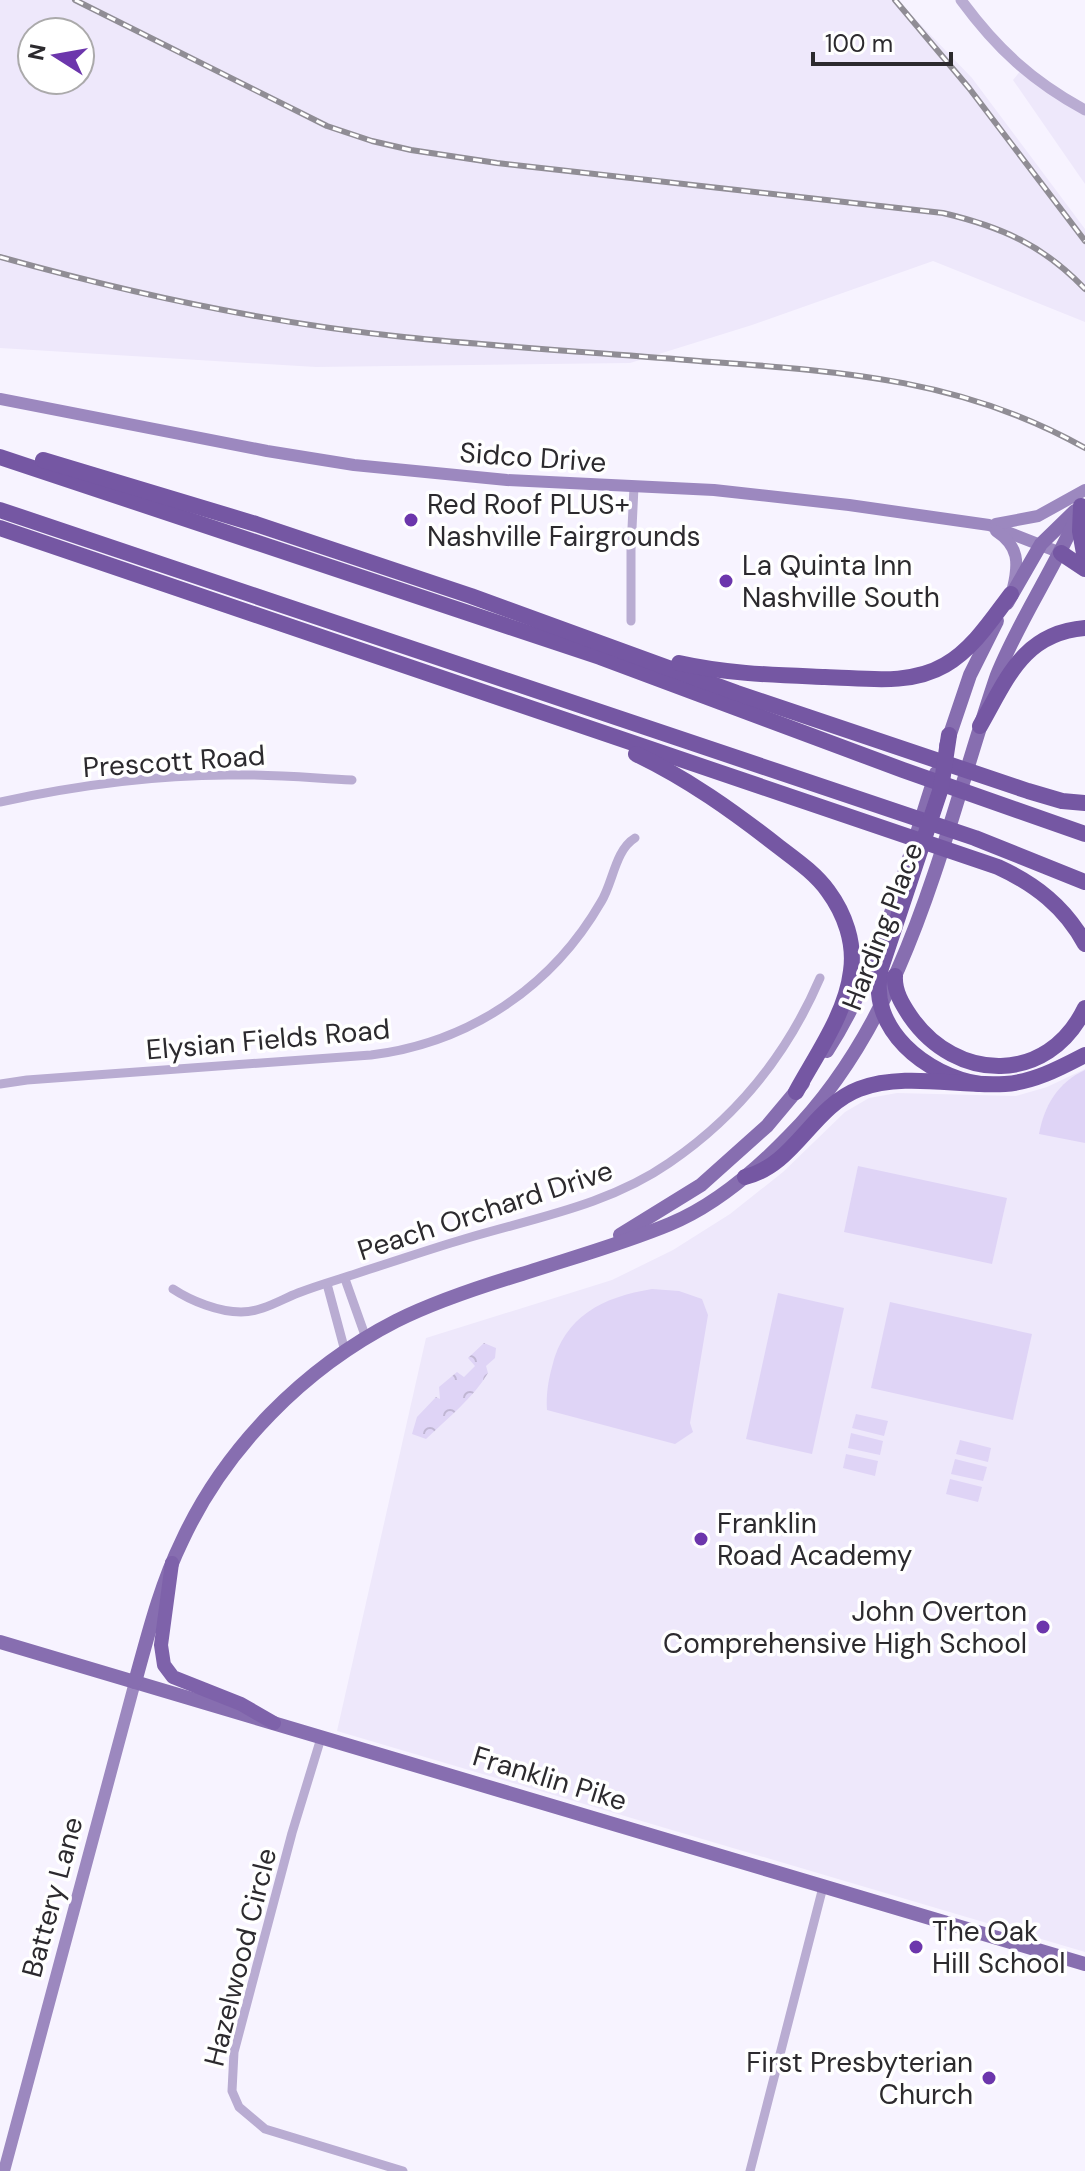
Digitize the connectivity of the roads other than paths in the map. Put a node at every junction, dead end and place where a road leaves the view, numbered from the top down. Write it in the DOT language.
graph roads {
  1 [pos="961,0"];
  2 [pos="1085,110"];
  3 [pos="0,399"];
  4 [pos="0,447"];
  5 [pos="0,457"];
  6 [pos="634,487"];
  7 [pos="1081,499"];
  8 [pos="0,510"];
  9 [pos="986,525"];
  10 [pos="0,528"];
  11 [pos="1041,544"];
  12 [pos="1061,553"];
  13 [pos="1085,559"];
  14 [pos="1085,569"];
  15 [pos="1011,594"];
  16 [pos="631,621"];
  17 [pos="1085,628"];
  18 [pos="608,646"];
  19 [pos="566,720"];
  20 [pos="980,726"];
  21 [pos="952,727"];
  22 [pos="352,780"];
  23 [pos="0,802"];
  24 [pos="1085,803"];
  25 [pos="1085,834"];
  26 [pos="635,838"];
  27 [pos="1085,882"];
  28 [pos="903,888"];
  29 [pos="1085,944"];
  30 [pos="895,976"];
  31 [pos="820,978"];
  32 [pos="882,1004"];
  33 [pos="1085,1008"];
  34 [pos="1085,1055"];
  35 [pos="0,1084"];
  36 [pos="980,1084"];
  37 [pos="796,1092"];
  38 [pos="745,1177"];
  39 [pos="593,1252"];
  40 [pos="345,1279"];
  41 [pos="327,1284"];
  42 [pos="173,1289"];
  43 [pos="366,1338"];
  44 [pos="345,1351"];
  45 [pos="172,1563"];
  46 [pos="0,1642"];
  47 [pos="135,1682"];
  48 [pos="274,1723"];
  49 [pos="321,1738"];
  50 [pos="823,1887"];
  51 [pos="1085,1964"];
  52 [pos="4,2171"];
  53 [pos="403,2171"];
  54 [pos="750,2171"];
  1 -- 2 [label="street"];
  3 -- 6 [label="main road, Sidco Drive"];
  4 -- 18 [label="highway"];
  5 -- 25 [label="highway"];
  6 -- 9 [label="main road, Sidco Drive"];
  6 -- 16 [label="street"];
  7 -- 9 [label="main road"];
  7 -- 11 [label="main road"];
  7 -- 12 [label="main road, Harding Place"];
  7 -- 13 [label="highway"];
  8 -- 27 [label="highway"];
  9 -- 11 [label="main road, Sidco Drive"];
  9 -- 15 [label="main road"];
  10 -- 19 [label="highway"];
  11 -- 12 [label="main road, Sidco Drive"];
  11 -- 15 [label="main road"];
  12 -- 14 [label="highway"];
  12 -- 20 [label="main road, Harding Place"];
  15 -- 18 [label="highway"];
  15 -- 21 [label="main road"];
  17 -- 20 [label="highway"];
  18 -- 24 [label="highway"];
  19 -- 29 [label="highway"];
  19 -- 37 [label="highway"];
  20 -- 30 [label="main road, Harding Place"];
  21 -- 28 [label="highway"];
  22 -- 23 [label="street, Prescott Road"];
  26 -- 35 [label="street, Elysian Fields Road"];
  28 -- 32 [label="highway"];
  28 -- 37 [label="main road, Harding Place"];
  30 -- 32 [label="main road, Harding Place"];
  30 -- 33 [label="highway"];
  31 -- 40 [label="street, Peach Orchard Drive"];
  32 -- 36 [label="highway"];
  32 -- 38 [label="main road, Harding Place"];
  34 -- 36 [label="highway"];
  36 -- 38 [label="highway"];
  37 -- 39 [label="main road, Harding Place"];
  38 -- 39 [label="main road, Harding Place"];
  39 -- 43 [label="main road, Harding Place"];
  40 -- 41 [label="street, Peach Orchard Drive"];
  40 -- 43 [label="street"];
  41 -- 42 [label="street, Peach Orchard Drive"];
  41 -- 44 [label="street"];
  43 -- 44 [label="main road, Harding Place"];
  44 -- 45 [label="main road, Harding Place"];
  45 -- 47 [label="main road, Harding Place"];
  45 -- 48 [label="highway"];
  46 -- 47 [label="main road, Franklin Pike"];
  47 -- 48 [label="main road, Franklin Pike"];
  47 -- 52 [label="main road, Battery Lane"];
  48 -- 49 [label="main road, Franklin Pike"];
  49 -- 50 [label="main road, Franklin Pike"];
  49 -- 53 [label="street, Hazelwood Circle"];
  50 -- 51 [label="main road, Franklin Pike"];
  50 -- 54 [label="street"];
}
